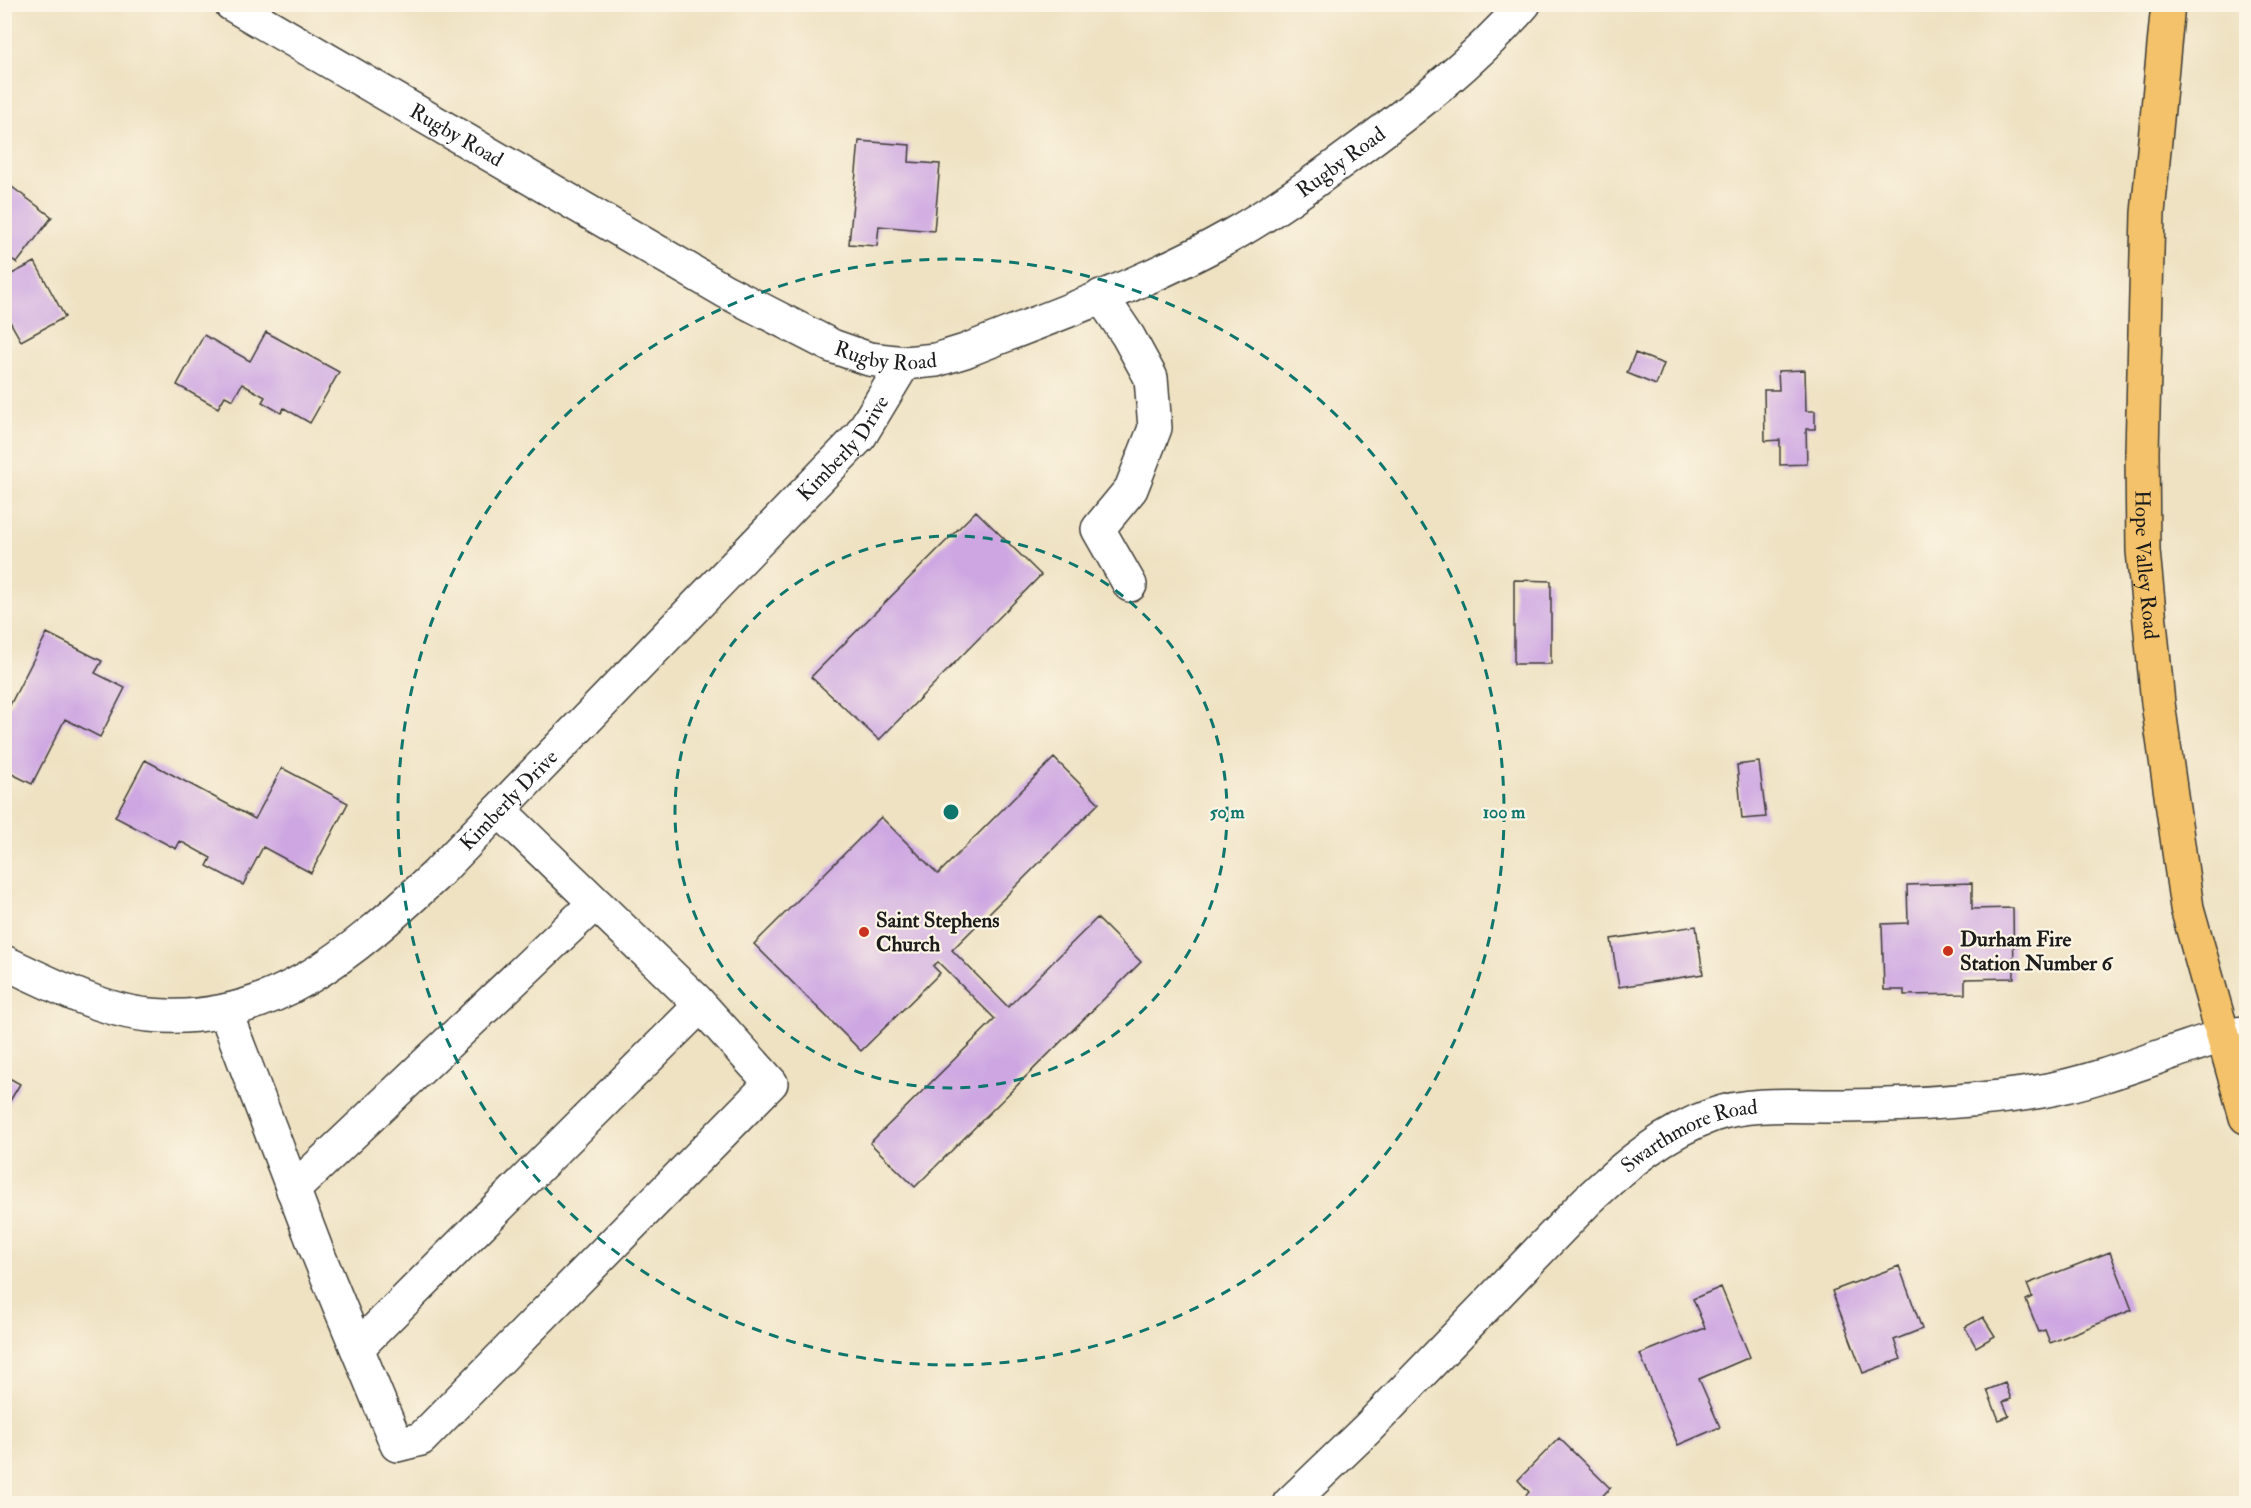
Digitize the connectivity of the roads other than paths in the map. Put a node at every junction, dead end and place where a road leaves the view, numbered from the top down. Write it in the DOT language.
graph roads {
  1 [pos="231,4"];
  2 [pos="1524,4"];
  3 [pos="2168,4"];
  4 [pos="1101,296"];
  5 [pos="904,363"];
  6 [pos="1130,585"];
  7 [pos="499,810"];
  8 [pos="594,904"];
  9 [pos="4,962"];
  10 [pos="700,1006"];
  11 [pos="225,1011"];
  12 [pos="2234,1034"];
  13 [pos="2247,1117"];
  14 [pos="293,1190"];
  15 [pos="357,1348"];
  16 [pos="1290,1503"];
  1 -- 5 [label="street, Rugby Road"];
  2 -- 4 [label="street, Rugby Road"];
  3 -- 12 [label="main road, Hope Valley Road"];
  4 -- 5 [label="street, Rugby Road"];
  4 -- 6 [label="street"];
  5 -- 7 [label="street, Kimberly Drive"];
  7 -- 8 [label="street"];
  7 -- 11 [label="street, Kimberly Drive"];
  8 -- 10 [label="street"];
  8 -- 14 [label="street"];
  9 -- 11 [label="street, Kimberly Drive"];
  10 -- 15 [label="street"];
  10 -- 15 [label="street"];
  11 -- 14 [label="street"];
  12 -- 13 [label="main road, Hope Valley Road"];
  12 -- 16 [label="street, Swarthmore Road"];
  14 -- 15 [label="street"];
}
